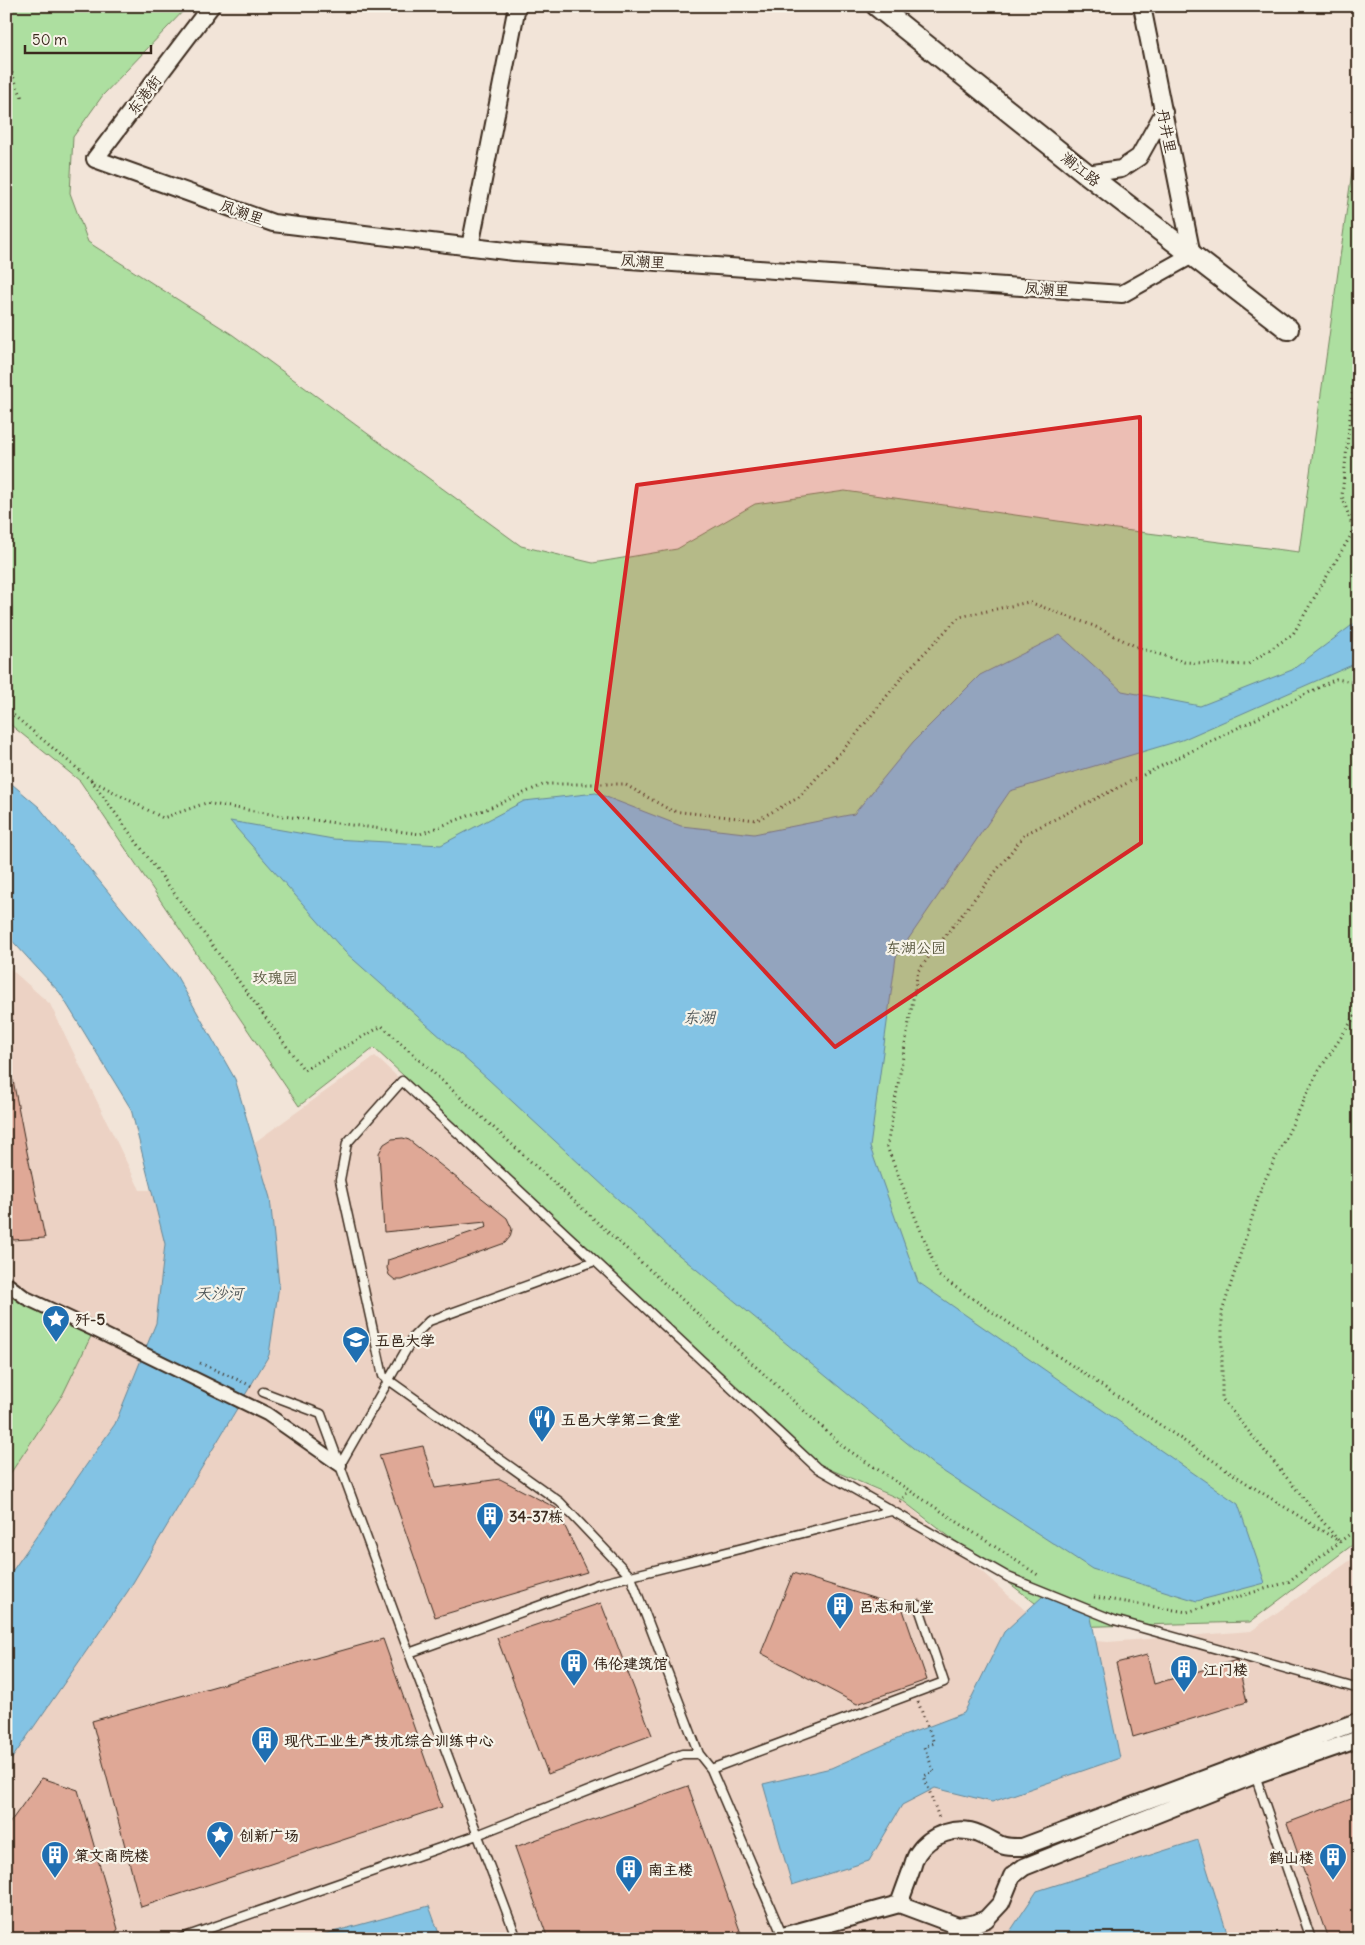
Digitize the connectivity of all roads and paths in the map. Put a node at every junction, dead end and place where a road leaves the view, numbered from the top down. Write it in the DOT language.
graph roads {
  1 [pos="211,6"];
  2 [pos="516,6"];
  3 [pos="877,6"];
  4 [pos="1142,6"];
  5 [pos="6,59"];
  6 [pos="23,100"];
  7 [pos="1164,112"];
  8 [pos="95,159"];
  9 [pos="1087,174"];
  10 [pos="470,247"];
  11 [pos="1192,255"];
  12 [pos="1288,329"];
  13 [pos="1359,359"];
  14 [pos="1354,530"];
  15 [pos="1359,546"];
  16 [pos="1359,683"];
  17 [pos="6,709"];
  18 [pos="90,780"];
  19 [pos="1359,1010"];
  20 [pos="595,1261"];
  21 [pos="6,1283"];
  22 [pos="389,1380"];
  23 [pos="263,1392"];
  24 [pos="340,1465"];
  25 [pos="891,1511"];
  26 [pos="1359,1527"];
  27 [pos="1340,1542"];
  28 [pos="631,1577"];
  29 [pos="1041,1577"];
  30 [pos="1094,1598"];
  31 [pos="918,1605"];
  32 [pos="409,1653"];
  33 [pos="1359,1689"];
  34 [pos="915,1693"];
  35 [pos="1359,1721"];
  36 [pos="1359,1740"];
  37 [pos="699,1754"];
  38 [pos="711,1769"];
  39 [pos="1255,1775"];
  40 [pos="945,1832"];
  41 [pos="476,1835"];
  42 [pos="899,1904"];
  43 [pos="783,1938"];
  44 [pos="179,1939"];
  45 [pos="517,1939"];
  46 [pos="1311,1939"];
  1 -- 8 [label="street, 东港街"];
  2 -- 10 [label="street"];
  3 -- 9 [label="street, 潮江路"];
  4 -- 7 [label="street, 丹井里"];
  5 -- 6 [label="path"];
  7 -- 9 [label="street"];
  7 -- 11 [label="street, 丹井里"];
  8 -- 10 [label="street, 凤潮里"];
  9 -- 11 [label="street, 潮江路"];
  10 -- 11 [label="street, 凤潮里"];
  11 -- 12 [label="street, 潮江路"];
  13 -- 14 [label="path"];
  14 -- 15 [label="path"];
  14 -- 18 [label="path"];
  16 -- 27 [label="path"];
  17 -- 18 [label="path"];
  18 -- 29 [label="path"];
  19 -- 27 [label="path"];
  20 -- 22 [label="lane"];
  20 -- 22 [label="lane"];
  20 -- 25 [label="lane"];
  21 -- 24 [label="street"];
  22 -- 24 [label="lane"];
  22 -- 28 [label="lane"];
  23 -- 24 [label="lane"];
  24 -- 32 [label="lane"];
  25 -- 28 [label="lane"];
  25 -- 33 [label="lane"];
  26 -- 27 [label="path"];
  27 -- 30 [label="path"];
  28 -- 32 [label="lane"];
  28 -- 37 [label="lane"];
  31 -- 34 [label="lane"];
  32 -- 41 [label="lane"];
  34 -- 38 [label="lane"];
  34 -- 40 [label="path"];
  35 -- 40 [label="street"];
  36 -- 39 [label="street"];
  37 -- 38 [label="lane"];
  37 -- 41 [label="lane"];
  38 -- 43 [label="lane"];
  39 -- 42 [label="street"];
  39 -- 46 [label="lane"];
  40 -- 42 [label="street"];
  41 -- 44 [label="lane"];
  41 -- 45 [label="lane"];
  42 -- 43 [label="street"];
}
